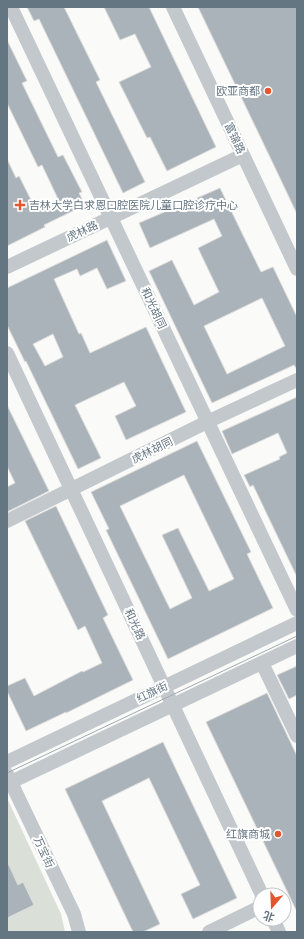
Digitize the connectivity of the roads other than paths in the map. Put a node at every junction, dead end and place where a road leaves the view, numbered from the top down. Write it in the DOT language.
graph roads {
  1 [pos="11,7"];
  2 [pos="173,7"];
  3 [pos="243,155"];
  4 [pos="112,217"];
  5 [pos="7,266"];
  6 [pos="297,269"];
  7 [pos="7,353"];
  8 [pos="297,380"];
  9 [pos="207,422"];
  10 [pos="71,489"];
  11 [pos="7,521"];
  12 [pos="297,610"];
  13 [pos="297,623"];
  14 [pos="297,646"];
  15 [pos="262,663"];
  16 [pos="164,686"];
  17 [pos="173,705"];
  18 [pos="297,736"];
  19 [pos="7,762"];
  20 [pos="9,778"];
  21 [pos="258,887"];
  22 [pos="252,911"];
  23 [pos="79,932"];
  24 [pos="209,932"];
  1 -- 4 [label="street, 和光胡同"];
  2 -- 3 [label="street, 富锦路"];
  3 -- 4 [label="street, 虎林路"];
  3 -- 6 [label="street, 富锦路"];
  4 -- 5 [label="street, 虎林路"];
  4 -- 9 [label="street, 和光胡同"];
  7 -- 10 [label="street, 和光路"];
  8 -- 9 [label="street, 虎林胡同"];
  9 -- 10 [label="street, 虎林胡同"];
  9 -- 12 [label="street, 和光胡同"];
  10 -- 11 [label="street, 虎林胡同"];
  10 -- 16 [label="street, 和光路"];
  13 -- 16 [label="street, 红旗街"];
  14 -- 15 [label="street, 红旗街"];
  15 -- 17 [label="street, 红旗街"];
  15 -- 18 [label="street"];
  16 -- 17 [label="street, 和光路"];
  16 -- 19 [label="street, 红旗街"];
  17 -- 20 [label="street, 红旗街"];
  17 -- 21 [label="street, 和光路"];
  20 -- 23 [label="street, 万宝街"];
  22 -- 24 [label="street"];
}
